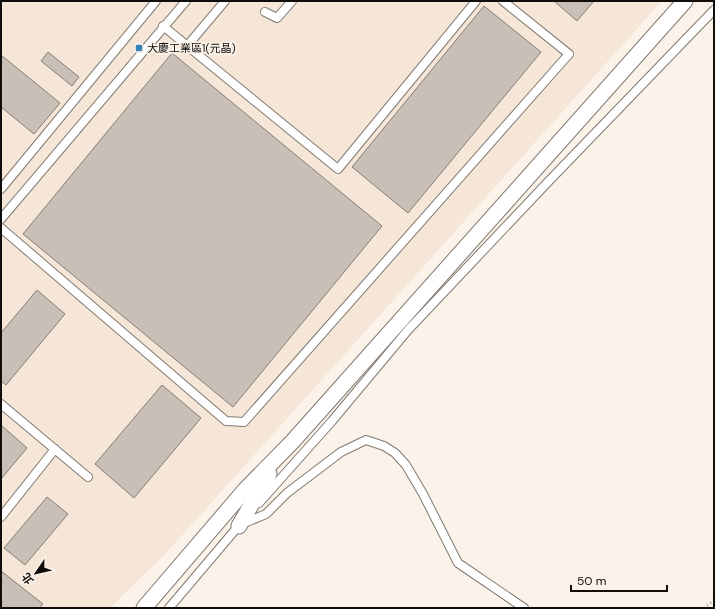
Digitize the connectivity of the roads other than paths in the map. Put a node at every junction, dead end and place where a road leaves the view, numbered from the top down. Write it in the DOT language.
graph roads {
  1 [pos="156,1"];
  2 [pos="186,1"];
  3 [pos="225,1"];
  4 [pos="292,1"];
  5 [pos="476,1"];
  6 [pos="503,1"];
  7 [pos="685,1"];
  8 [pos="714,10"];
  9 [pos="265,12"];
  10 [pos="164,26"];
  11 [pos="187,46"];
  12 [pos="1,188"];
  13 [pos="1,219"];
  14 [pos="1,228"];
  15 [pos="1,404"];
  16 [pos="293,441"];
  17 [pos="55,449"];
  18 [pos="88,477"];
  19 [pos="1,517"];
  20 [pos="239,526"];
  21 [pos="144,608"];
  22 [pos="170,608"];
  23 [pos="524,608"];
  1 -- 12 [label="lane"];
  2 -- 10 [label="lane"];
  3 -- 11 [label="lane"];
  4 -- 9 [label="lane"];
  5 -- 11 [label="lane"];
  6 -- 14 [label="lane"];
  7 -- 16 [label="street"];
  8 -- 20 [label="lane"];
  10 -- 11 [label="lane"];
  10 -- 13 [label="lane"];
  15 -- 17 [label="lane"];
  16 -- 20 [label="street"];
  16 -- 21 [label="street"];
  17 -- 18 [label="lane"];
  17 -- 19 [label="lane"];
  20 -- 22 [label="lane"];
  20 -- 23 [label="lane"];
}
